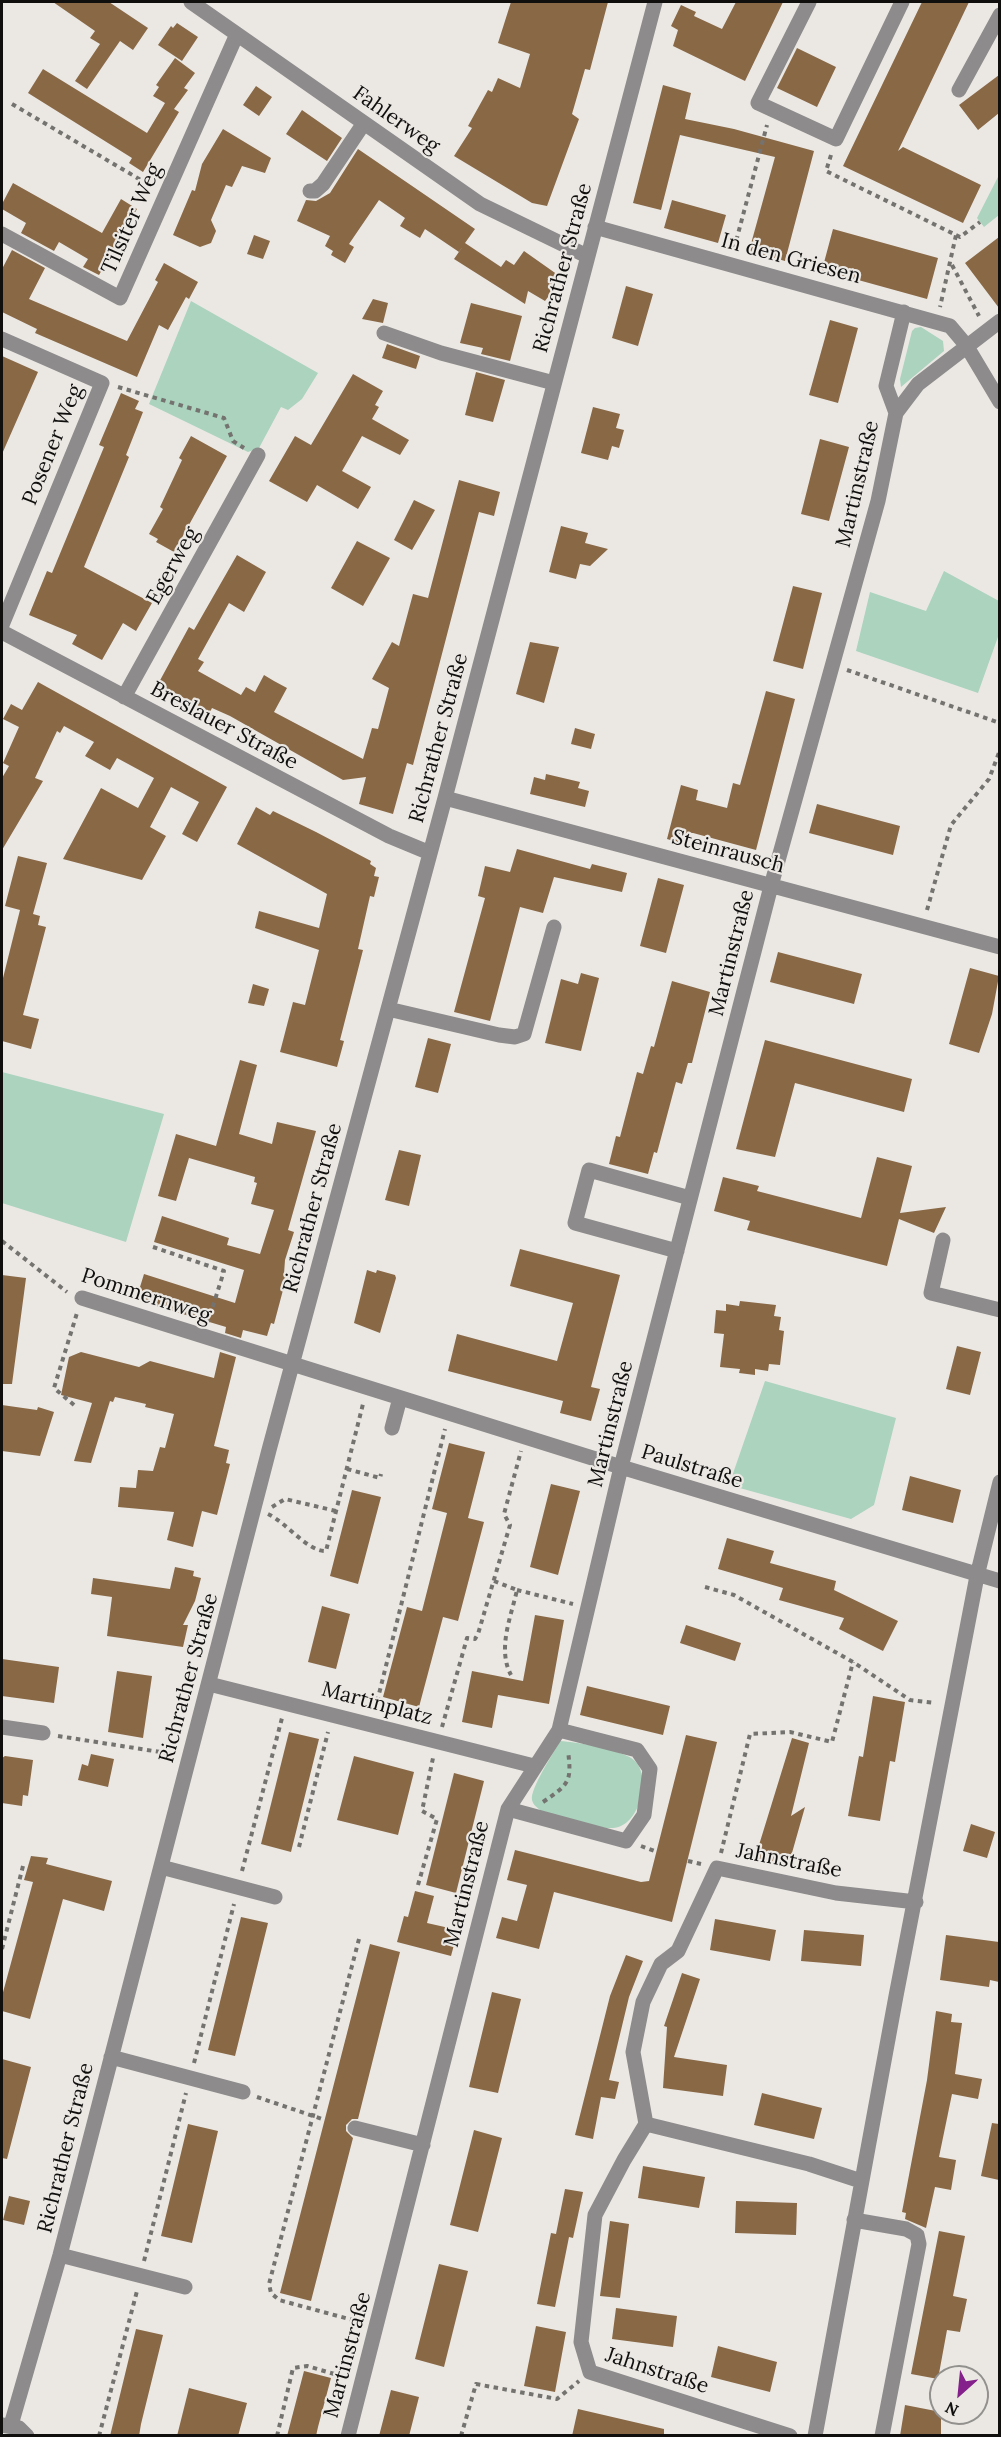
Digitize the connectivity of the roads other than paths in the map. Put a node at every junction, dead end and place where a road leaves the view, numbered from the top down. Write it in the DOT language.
graph roads {
  1 [pos="191,2"];
  2 [pos="655,2"];
  3 [pos="808,2"];
  4 [pos="902,2"];
  5 [pos="999,15"];
  6 [pos="237,34"];
  7 [pos="959,90"];
  8 [pos="364,123"];
  9 [pos="310,191"];
  10 [pos="595,227"];
  11 [pos="2,234"];
  12 [pos="587,256"];
  13 [pos="904,312"];
  14 [pos="999,321"];
  15 [pos="384,333"];
  16 [pos="2,339"];
  17 [pos="966,345"];
  18 [pos="554,382"];
  19 [pos="999,402"];
  20 [pos="896,413"];
  21 [pos="258,455"];
  22 [pos="2,626"];
  23 [pos="2,632"];
  24 [pos="124,697"];
  25 [pos="445,798"];
  26 [pos="430,853"];
  27 [pos="771,886"];
  28 [pos="554,927"];
  29 [pos="999,947"];
  30 [pos="388,1009"];
  31 [pos="690,1198"];
  32 [pos="943,1240"];
  33 [pos="677,1251"];
  34 [pos="82,1298"];
  35 [pos="999,1310"];
  36 [pos="292,1364"];
  37 [pos="400,1398"];
  38 [pos="392,1428"];
  39 [pos="621,1467"];
  40 [pos="999,1482"];
  41 [pos="978,1576"];
  42 [pos="999,1581"];
  43 [pos="209,1684"];
  44 [pos="2,1727"];
  45 [pos="562,1731"];
  46 [pos="43,1733"];
  47 [pos="534,1766"];
  48 [pos="508,1809"];
  49 [pos="161,1867"];
  50 [pos="275,1897"];
  51 [pos="916,1902"];
  52 [pos="111,2057"];
  53 [pos="243,2092"];
  54 [pos="646,2124"];
  55 [pos="356,2128"];
  56 [pos="423,2145"];
  57 [pos="861,2181"];
  58 [pos="854,2220"];
  59 [pos="60,2255"];
  60 [pos="184,2287"];
  61 [pos="6,2425"];
  62 [pos="27,2436"];
  63 [pos="348,2436"];
  64 [pos="790,2436"];
  65 [pos="815,2436"];
  66 [pos="882,2436"];
  1 -- 6 [label="street, Fahlerweg"];
  2 -- 10 [label="street, Richrather Straße"];
  3 -- 4 [label="street"];
  5 -- 7 [label="street"];
  6 -- 8 [label="street, Fahlerweg"];
  6 -- 11 [label="street, Tilsiter Weg"];
  8 -- 9 [label="street"];
  8 -- 12 [label="street, Fahlerweg"];
  10 -- 12 [label="street, Richrather Straße"];
  10 -- 13 [label="street, In den Griesen"];
  12 -- 18 [label="street, Richrather Straße"];
  13 -- 17 [label="street, In den Griesen"];
  13 -- 20 [label="street, Martinstraße"];
  14 -- 17 [label="street"];
  15 -- 18 [label="street"];
  16 -- 22 [label="street, Posener Weg"];
  17 -- 19 [label="street, In den Griesen"];
  17 -- 20 [label="street, Martinstraße"];
  18 -- 25 [label="street, Richrather Straße"];
  20 -- 27 [label="street, Martinstraße"];
  21 -- 24 [label="street, Egerweg"];
  23 -- 24 [label="street, Breslauer Straße"];
  24 -- 26 [label="street, Breslauer Straße"];
  25 -- 26 [label="street, Richrather Straße"];
  25 -- 27 [label="street, Steinrausch"];
  26 -- 30 [label="street, Richrather Straße"];
  27 -- 29 [label="street, Steinrausch"];
  27 -- 31 [label="street, Martinstraße"];
  28 -- 30 [label="street"];
  30 -- 36 [label="street, Richrather Straße"];
  31 -- 33 [label="street, Martinstraße"];
  31 -- 33 [label="street"];
  32 -- 35 [label="street"];
  33 -- 39 [label="street, Martinstraße"];
  34 -- 36 [label="street, Pommernweg"];
  36 -- 37 [label="street, Paulstraße"];
  36 -- 43 [label="street, Richrather Straße"];
  37 -- 38 [label="street"];
  37 -- 39 [label="street, Paulstraße"];
  39 -- 41 [label="street, Paulstraße"];
  39 -- 45 [label="street, Martinstraße"];
  40 -- 41 [label="street"];
  41 -- 42 [label="street, Paulstraße"];
  41 -- 51 [label="street"];
  43 -- 47 [label="street, Martinplatz"];
  43 -- 49 [label="street, Richrather Straße"];
  44 -- 46 [label="street"];
  45 -- 47 [label="street, Martinstraße"];
  45 -- 48 [label="street"];
  47 -- 48 [label="street, Martinstraße"];
  48 -- 56 [label="street, Martinstraße"];
  49 -- 50 [label="street"];
  49 -- 52 [label="street, Richrather Straße"];
  51 -- 54 [label="street, Jahnstraße"];
  51 -- 57 [label="street"];
  52 -- 53 [label="street"];
  52 -- 59 [label="street, Richrather Straße"];
  54 -- 57 [label="street"];
  54 -- 64 [label="street, Jahnstraße"];
  55 -- 56 [label="street"];
  56 -- 63 [label="street, Martinstraße"];
  57 -- 58 [label="street"];
  58 -- 65 [label="street"];
  58 -- 66 [label="street"];
  59 -- 60 [label="street"];
  59 -- 61 [label="street, Richrather Straße"];
  61 -- 62 [label="street"];
}
